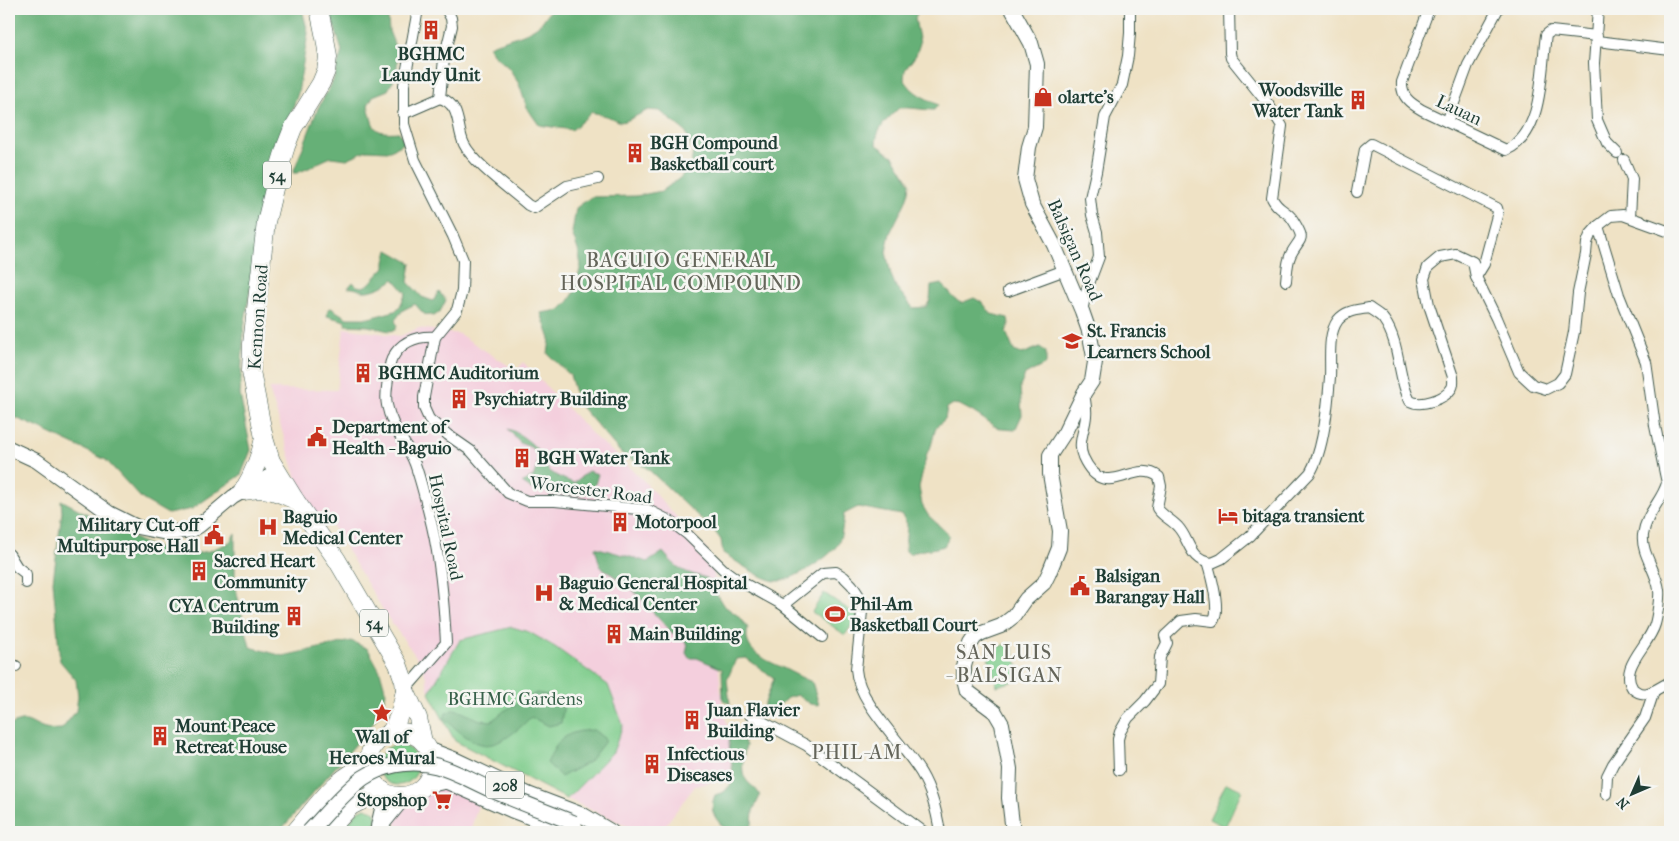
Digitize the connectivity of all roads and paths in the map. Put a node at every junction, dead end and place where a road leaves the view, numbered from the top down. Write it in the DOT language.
graph roads {
  1 [pos="319,9"];
  2 [pos="418,9"];
  3 [pos="446,9"];
  4 [pos="1012,9"];
  5 [pos="1130,9"];
  6 [pos="1229,9"];
  7 [pos="1430,9"];
  8 [pos="1498,9"];
  9 [pos="1598,9"];
  10 [pos="1597,39"];
  11 [pos="1670,50"];
  12 [pos="440,98"];
  13 [pos="404,114"];
  14 [pos="1447,122"];
  15 [pos="598,179"];
  16 [pos="1357,192"];
  17 [pos="1630,217"];
  18 [pos="1598,226"];
  19 [pos="1670,232"];
  20 [pos="1065,270"];
  21 [pos="1476,277"];
  22 [pos="1286,281"];
  23 [pos="1008,291"];
  24 [pos="1082,311"];
  25 [pos="435,337"];
  26 [pos="1084,393"];
  27 [pos="264,438"];
  28 [pos="9,448"];
  29 [pos="277,472"];
  30 [pos="243,491"];
  31 [pos="295,500"];
  32 [pos="9,554"];
  33 [pos="1207,562"];
  34 [pos="26,583"];
  35 [pos="1664,591"];
  36 [pos="783,606"];
  37 [pos="822,637"];
  38 [pos="1670,682"];
  39 [pos="405,690"];
  40 [pos="1654,691"];
  41 [pos="750,715"];
  42 [pos="389,734"];
  43 [pos="426,746"];
  44 [pos="455,760"];
  45 [pos="368,764"];
  46 [pos="437,766"];
  47 [pos="1119,770"];
  48 [pos="446,781"];
  49 [pos="423,786"];
  50 [pos="384,791"];
  51 [pos="1606,794"];
  52 [pos="406,795"];
  53 [pos="572,828"];
  54 [pos="295,832"];
  55 [pos="309,832"];
  56 [pos="327,832"];
  57 [pos="377,832"];
  58 [pos="600,832"];
  59 [pos="611,832"];
  60 [pos="924,832"];
  61 [pos="940,832"];
  62 [pos="1013,832"];
  1 -- 27 [label="highway, Kennon Road / 54"];
  2 -- 13 [label="street"];
  3 -- 12 [label="street"];
  4 -- 20 [label="street, Balsigan Road"];
  5 -- 24 [label="street"];
  6 -- 22 [label="street"];
  7 -- 14 [label="street, Lauan"];
  8 -- 14 [label="street"];
  9 -- 10 [label="street"];
  10 -- 11 [label="street"];
  10 -- 14 [label="street, Lauan"];
  10 -- 17 [label="street"];
  12 -- 13 [label="street"];
  12 -- 15 [label="street"];
  13 -- 25 [label="street"];
  16 -- 21 [label="street"];
  17 -- 18 [label="street"];
  17 -- 19 [label="street"];
  18 -- 21 [label="street"];
  18 -- 35 [label="street"];
  20 -- 23 [label="street"];
  20 -- 24 [label="street, Balsigan Road"];
  21 -- 33 [label="street"];
  24 -- 26 [label="street, Balsigan Road"];
  25 -- 36 [label="street, Worcester Road"];
  25 -- 39 [label="street, Hospital Road"];
  26 -- 33 [label="street"];
  26 -- 62 [label="street, Balsigan Road"];
  27 -- 29 [label="highway, Kennon Road / 54"];
  27 -- 30 [label="highway"];
  28 -- 30 [label="street"];
  29 -- 30 [label="street"];
  29 -- 31 [label="highway, Kennon Road / 54"];
  30 -- 31 [label="highway"];
  31 -- 39 [label="highway, Kennon Road / 54"];
  32 -- 34 [label="street"];
  33 -- 47 [label="street"];
  35 -- 40 [label="street"];
  36 -- 37 [label="street, Worcester Road"];
  36 -- 61 [label="street"];
  38 -- 40 [label="street"];
  39 -- 42 [label="highway, Kennon Road / 54"];
  39 -- 43 [label="highway, Kennon Road / 54"];
  40 -- 51 [label="street"];
  41 -- 60 [label="street"];
  42 -- 43 [label="highway"];
  42 -- 45 [label="highway, 54"];
  43 -- 44 [label="main road, 208"];
  43 -- 49 [label="highway, 54"];
  44 -- 46 [label="main road"];
  44 -- 59 [label="main road, 208"];
  45 -- 50 [label="highway"];
  45 -- 54 [label="highway"];
  46 -- 48 [label="main road"];
  46 -- 53 [label="main road, bridge"];
  46 -- 55 [label="main road, bridge"];
  48 -- 49 [label="main road"];
  48 -- 53 [label="main road, 208"];
  49 -- 52 [label="highway"];
  50 -- 52 [label="highway"];
  50 -- 56 [label="highway"];
  50 -- 57 [label="street"];
  52 -- 57 [label="street"];
  53 -- 58 [label="main road"];
}
